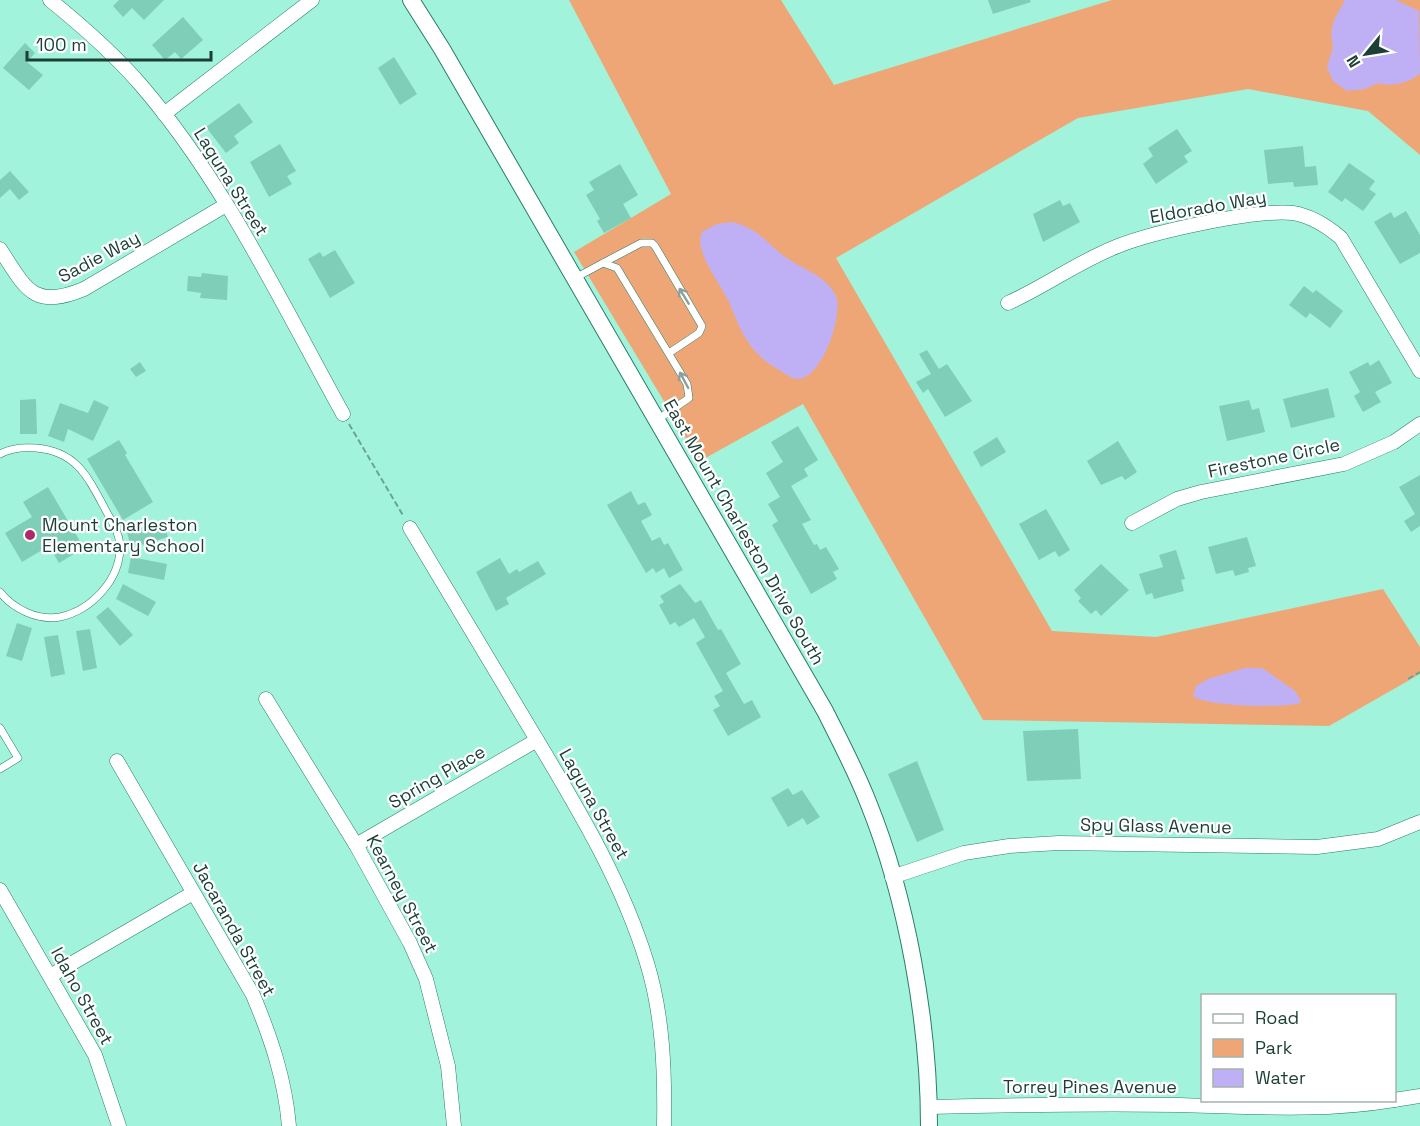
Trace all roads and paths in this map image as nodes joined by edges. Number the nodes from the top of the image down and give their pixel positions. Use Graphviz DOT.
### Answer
graph roads {
  1 [pos="50,0"];
  2 [pos="312,0"];
  3 [pos="411,0"];
  4 [pos="164,114"];
  5 [pos="226,205"];
  6 [pos="0,249"];
  7 [pos="603,263"];
  8 [pos="575,278"];
  9 [pos="1008,303"];
  10 [pos="669,353"];
  11 [pos="1420,371"];
  12 [pos="343,414"];
  13 [pos="657,420"];
  14 [pos="1420,424"];
  15 [pos="0,454"];
  16 [pos="1132,523"];
  17 [pos="410,528"];
  18 [pos="0,592"];
  19 [pos="1420,672"];
  20 [pos="1408,679"];
  21 [pos="266,699"];
  22 [pos="0,728"];
  23 [pos="537,740"];
  24 [pos="117,761"];
  25 [pos="0,769"];
  26 [pos="1420,822"];
  27 [pos="356,845"];
  28 [pos="892,877"];
  29 [pos="0,890"];
  30 [pos="194,893"];
  31 [pos="50,976"];
  32 [pos="1420,1096"];
  33 [pos="1396,1100"];
  34 [pos="1382,1102"];
  35 [pos="929,1107"];
  36 [pos="119,1126"];
  37 [pos="289,1126"];
  38 [pos="454,1126"];
  39 [pos="664,1126"];
  40 [pos="929,1126"];
  1 -- 4 [label="street, Laguna Street"];
  2 -- 4 [label="street"];
  3 -- 8 [label="street, East Mount Charleston Drive South"];
  4 -- 5 [label="street, Laguna Street"];
  5 -- 6 [label="street, Sadie Way"];
  5 -- 12 [label="street, Laguna Street"];
  7 -- 8 [label="lane"];
  7 -- 10 [label="lane"];
  10 -- 7 [label="lane, one-way"];
  8 -- 13 [label="street, East Mount Charleston Drive South"];
  9 -- 11 [label="street, Eldorado Way"];
  13 -- 10 [label="lane, one-way"];
  12 -- 17 [label="path"];
  13 -- 28 [label="street, East Mount Charleston Drive South"];
  14 -- 16 [label="street, Firestone Circle"];
  15 -- 18 [label="lane"];
  17 -- 23 [label="street, Laguna Street"];
  19 -- 20 [label="path"];
  21 -- 27 [label="street, Kearney Street"];
  22 -- 25 [label="lane"];
  23 -- 27 [label="street, Spring Place"];
  23 -- 39 [label="street, Laguna Street"];
  24 -- 30 [label="street, Jacaranda Street"];
  26 -- 28 [label="street, Spy Glass Avenue"];
  27 -- 38 [label="street, Kearney Street"];
  28 -- 35 [label="street, East Mount Charleston Drive South"];
  29 -- 31 [label="street, Idaho Street"];
  30 -- 31 [label="street"];
  30 -- 37 [label="street, Jacaranda Street"];
  31 -- 36 [label="street, Idaho Street"];
  32 -- 33 [label="street, Torrey Pines Avenue"];
  34 -- 35 [label="street, Torrey Pines Avenue"];
  35 -- 40 [label="street, East Mount Charleston Drive South"];
}
